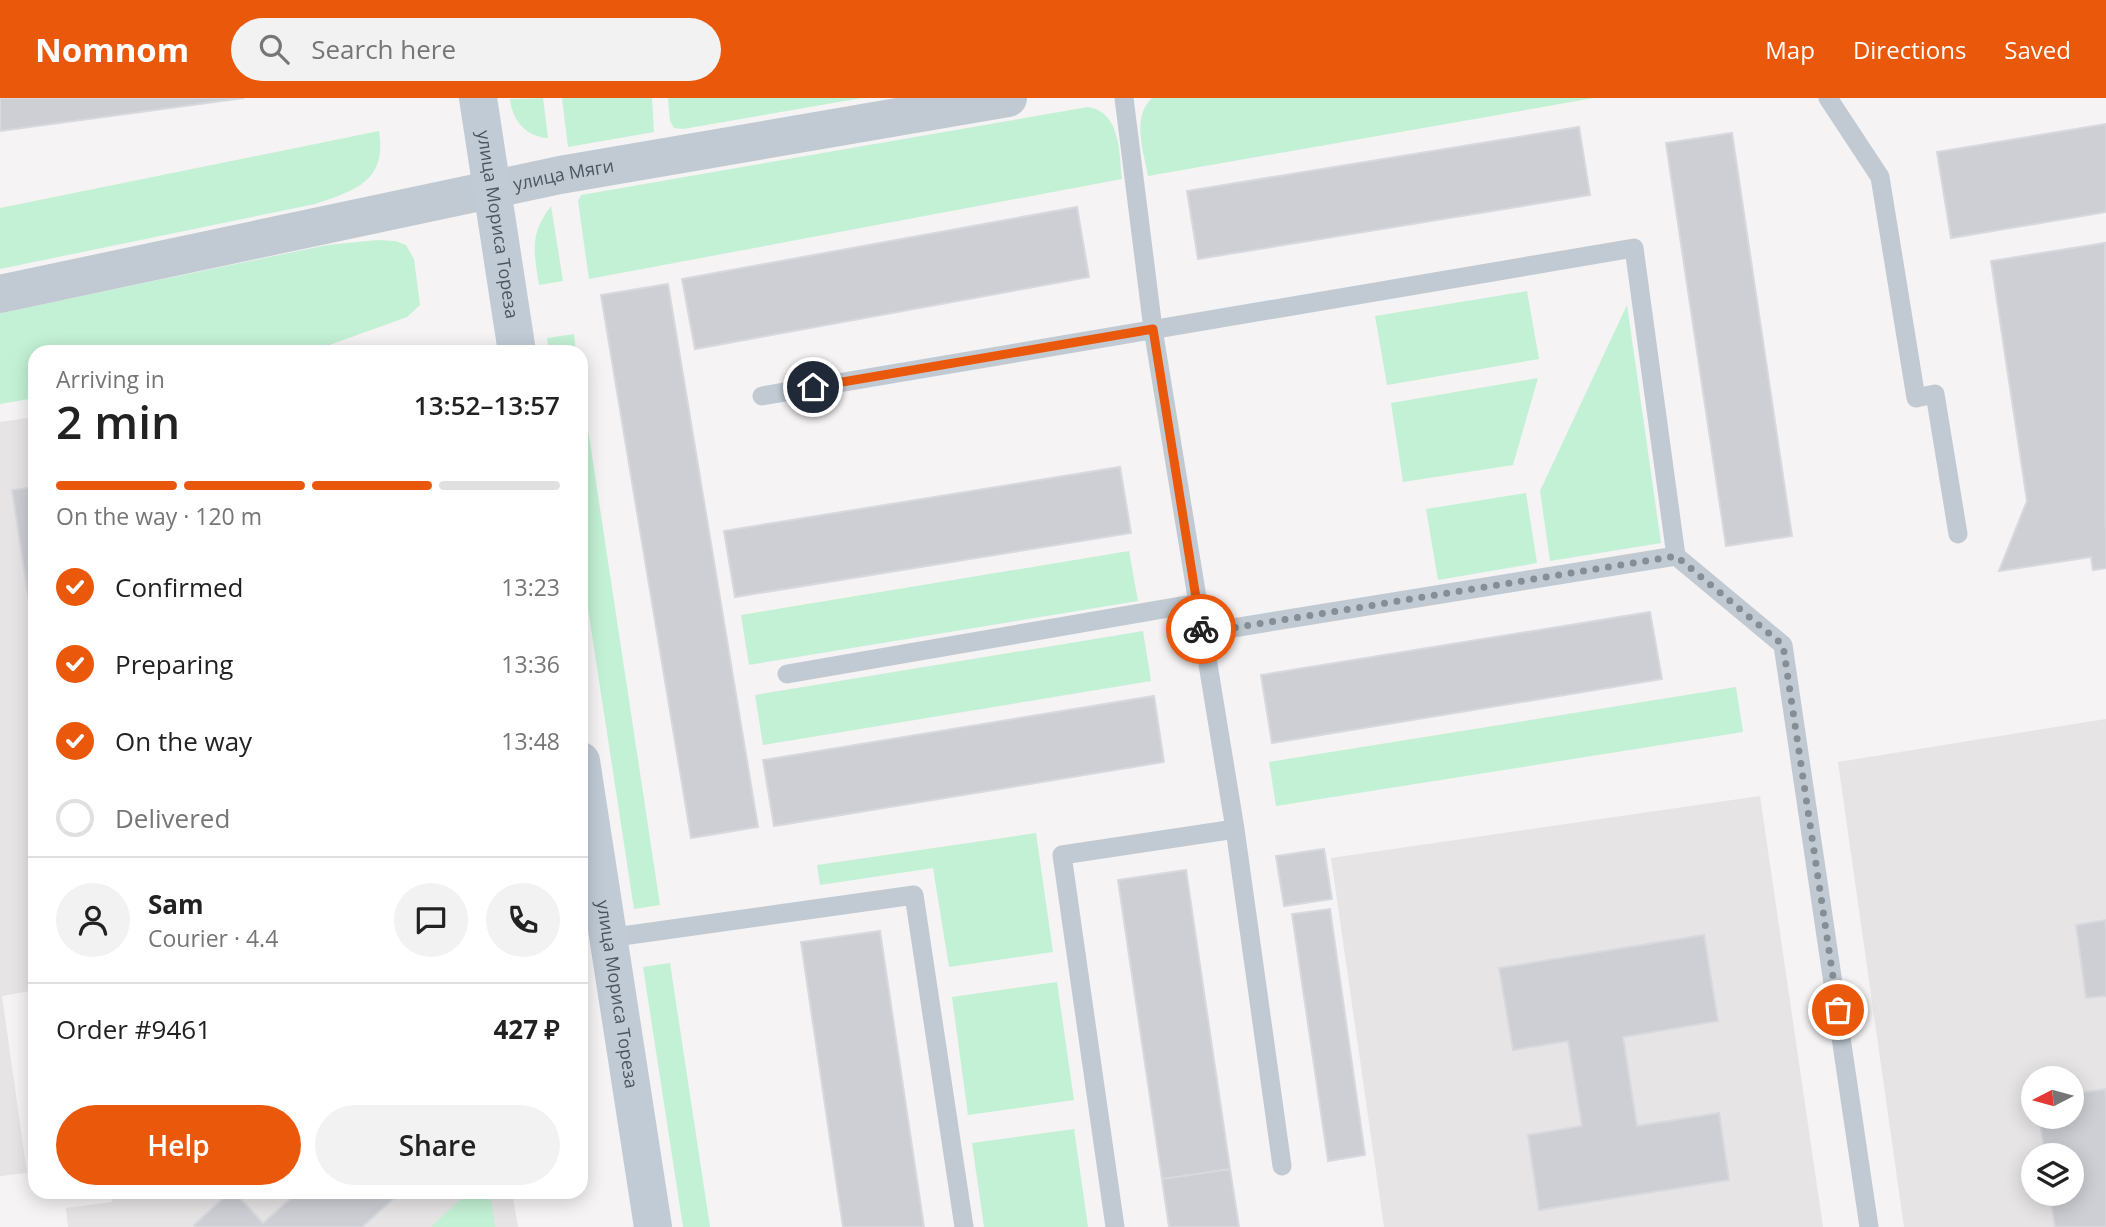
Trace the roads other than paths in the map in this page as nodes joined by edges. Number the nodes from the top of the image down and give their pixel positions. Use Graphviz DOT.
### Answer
graph roads {
  1 [pos="478,98"];
  2 [pos="1008,98"];
  3 [pos="1125,98"];
  4 [pos="1828,98"];
  5 [pos="492,190"];
  6 [pos="0,294"];
  7 [pos="1153,329"];
  8 [pos="516,345"];
  9 [pos="762,396"];
  10 [pos="1958,534"];
  11 [pos="1676,556"];
  12 [pos="1198,603"];
  13 [pos="1202,633"];
  14 [pos="788,674"];
  15 [pos="1235,828"];
  16 [pos="588,849"];
  17 [pos="591,887"];
  18 [pos="608,938"];
  19 [pos="1282,1166"];
  20 [pos="653,1227"];
  21 [pos="964,1227"];
  22 [pos="1115,1227"];
  23 [pos="1869,1227"];
  1 -- 5 [label="main road, улица Мориса Тореза"];
  2 -- 5 [label="street, улица Мяги"];
  3 -- 7 [label="lane"];
  4 -- 10 [label="lane"];
  5 -- 6 [label="street, улица Мяги"];
  5 -- 8 [label="main road, улица Мориса Тореза"];
  7 -- 9 [label="lane"];
  7 -- 11 [label="lane"];
  7 -- 12 [label="lane"];
  11 -- 13 [label="lane"];
  11 -- 23 [label="lane"];
  12 -- 13 [label="lane"];
  12 -- 14 [label="lane"];
  13 -- 15 [label="lane"];
  15 -- 19 [label="lane"];
  15 -- 22 [label="lane"];
  16 -- 17 [label="main road, улица Мориса Тореза"];
  17 -- 18 [label="main road, улица Мориса Тореза"];
  18 -- 20 [label="main road, улица Мориса Тореза"];
  18 -- 21 [label="lane"];
}
